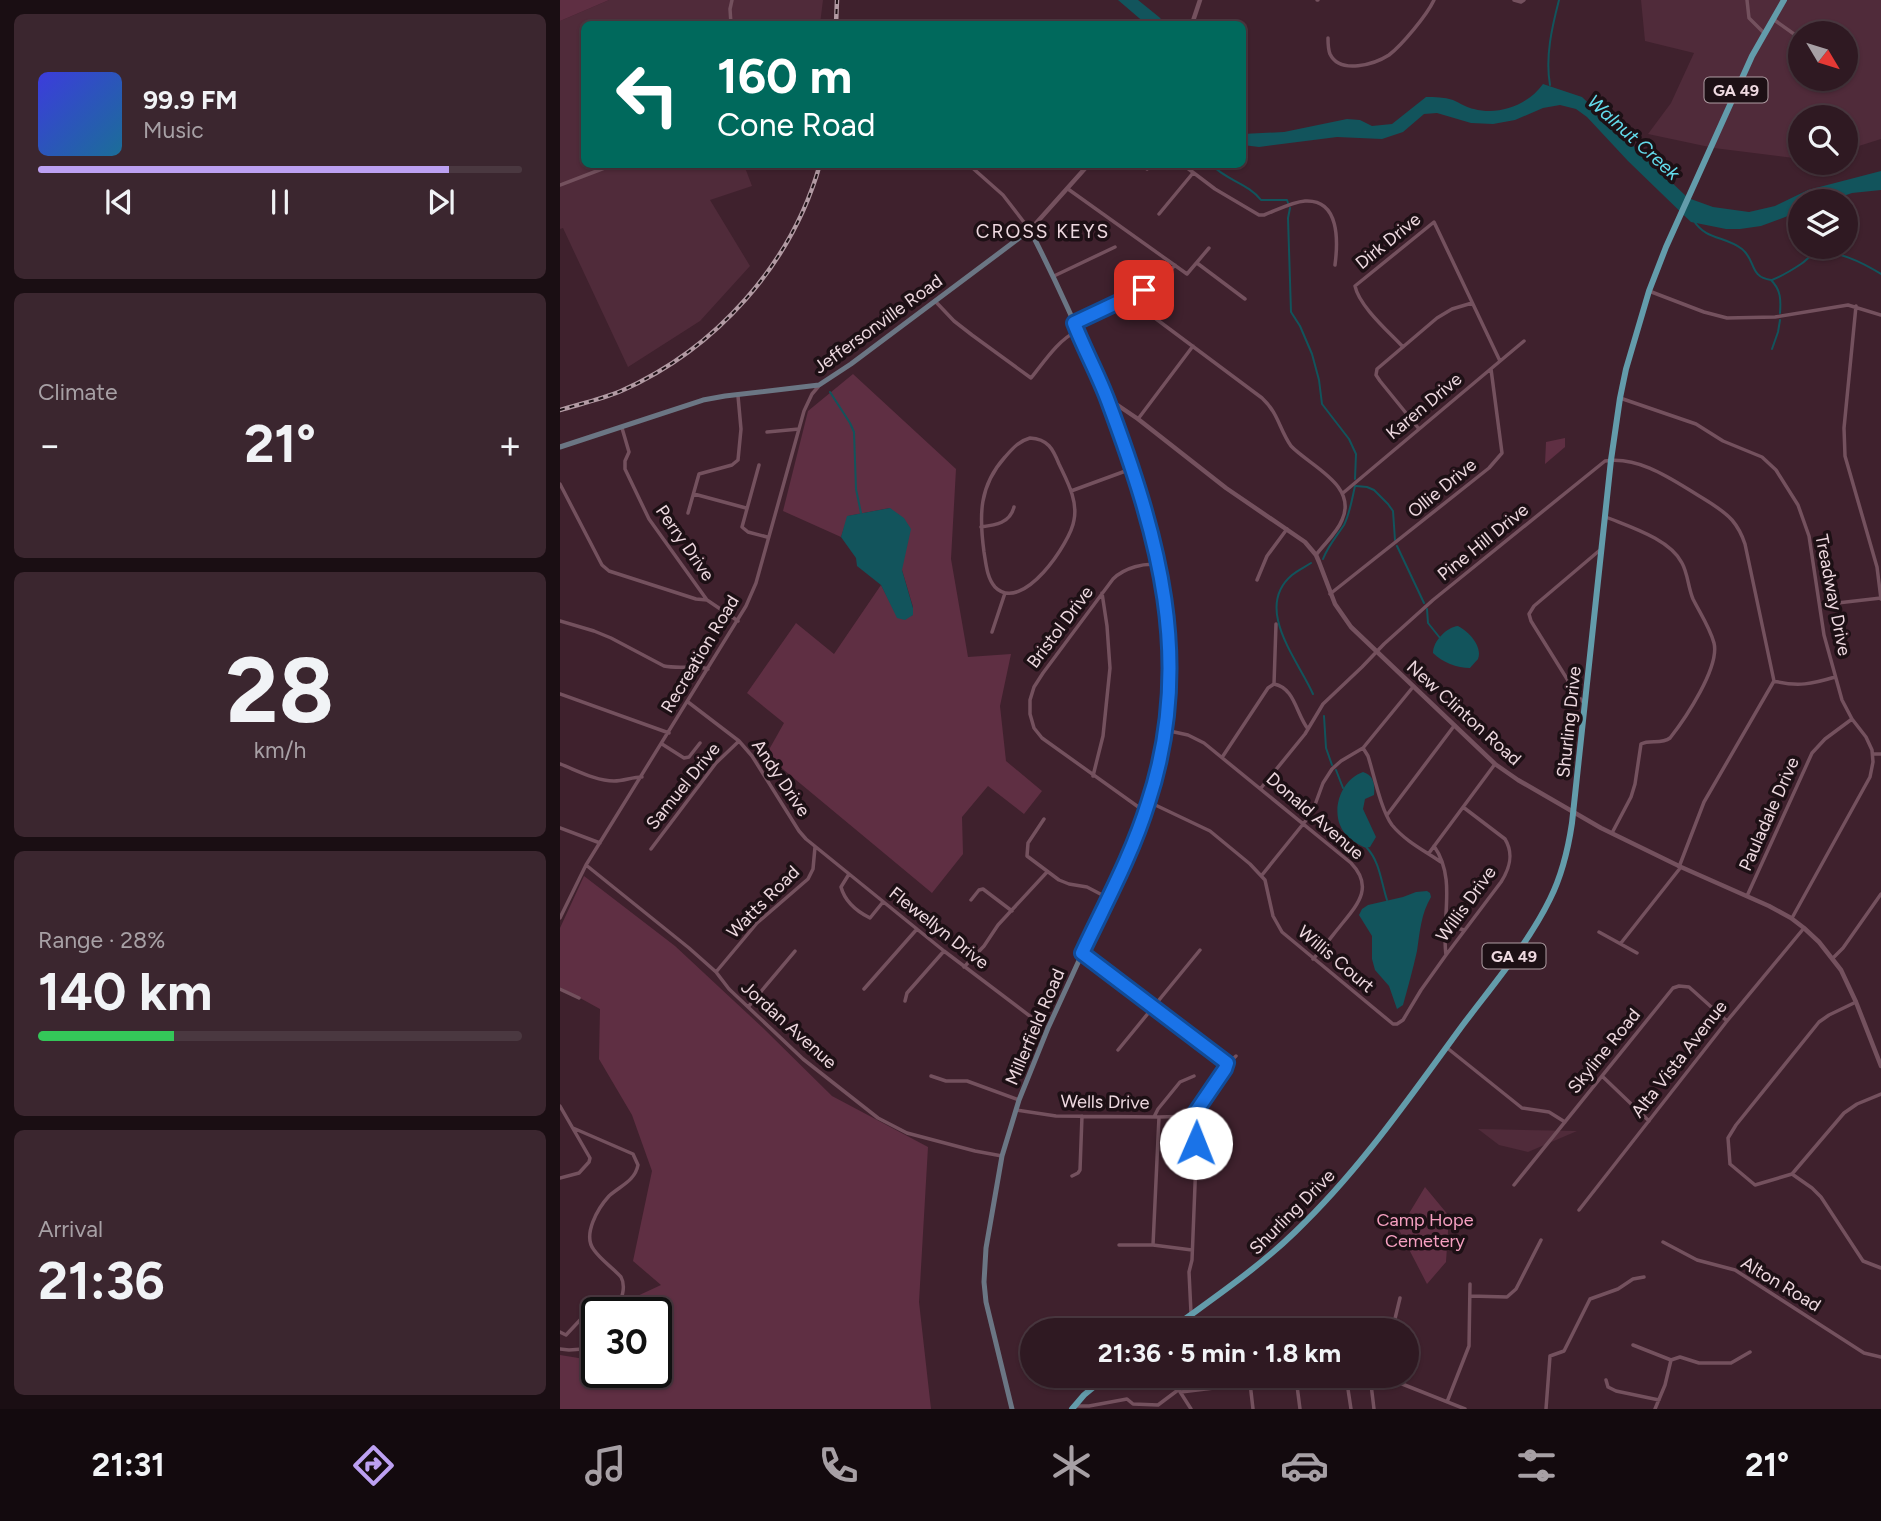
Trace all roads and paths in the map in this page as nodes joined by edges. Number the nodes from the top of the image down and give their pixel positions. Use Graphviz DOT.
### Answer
graph roads {
  1 [pos="732,0"];
  2 [pos="1200,0"];
  3 [pos="1434,0"];
  4 [pos="1514,0"];
  5 [pos="1524,0"];
  6 [pos="1747,0"];
  7 [pos="1784,0"];
  8 [pos="1773,19"];
  9 [pos="731,21"];
  10 [pos="1193,21"];
  11 [pos="1788,30"];
  12 [pos="1764,33"];
  13 [pos="1328,38"];
  14 [pos="605,168"];
  15 [pos="973,168"];
  16 [pos="1086,168"];
  17 [pos="1187,168"];
  18 [pos="1193,173"];
  19 [pos="560,185"];
  20 [pos="1068,188"];
  21 [pos="1158,214"];
  22 [pos="1030,229"];
  23 [pos="1115,247"];
  24 [pos="1209,248"];
  25 [pos="1197,263"];
  26 [pos="1175,265"];
  27 [pos="1335,265"];
  28 [pos="1054,276"];
  29 [pos="1649,291"];
  30 [pos="1128,298"];
  31 [pos="1245,299"];
  32 [pos="935,301"];
  33 [pos="1472,303"];
  34 [pos="1856,306"];
  35 [pos="1881,315"];
  36 [pos="1074,323"];
  37 [pos="1077,331"];
  38 [pos="1524,341"];
  39 [pos="1193,346"];
  40 [pos="1403,347"];
  41 [pos="1500,361"];
  42 [pos="1491,369"];
  43 [pos="819,385"];
  44 [pos="738,396"];
  45 [pos="1107,398"];
  46 [pos="1620,398"];
  47 [pos="1138,419"];
  48 [pos="622,428"];
  49 [pos="799,429"];
  50 [pos="1419,429"];
  51 [pos="767,432"];
  52 [pos="560,447"];
  53 [pos="1611,460"];
  54 [pos="759,465"];
  55 [pos="1132,469"];
  56 [pos="560,484"];
  57 [pos="1071,491"];
  58 [pos="1343,493"];
  59 [pos="694,494"];
  60 [pos="1014,507"];
  61 [pos="747,509"];
  62 [pos="688,513"];
  63 [pos="1606,517"];
  64 [pos="981,527"];
  65 [pos="1287,528"];
  66 [pos="768,537"];
  67 [pos="1602,549"];
  68 [pos="1316,555"];
  69 [pos="1160,565"];
  70 [pos="1257,580"];
  71 [pos="1005,593"];
  72 [pos="1102,593"];
  73 [pos="1330,594"];
  74 [pos="1881,598"];
  75 [pos="707,600"];
  76 [pos="1820,606"];
  77 [pos="560,621"];
  78 [pos="737,621"];
  79 [pos="1276,624"];
  80 [pos="992,632"];
  81 [pos="1377,652"];
  82 [pos="708,669"];
  83 [pos="1835,677"];
  84 [pos="1774,681"];
  85 [pos="1274,684"];
  86 [pos="1413,687"];
  87 [pos="560,694"];
  88 [pos="688,702"];
  89 [pos="1585,704"];
  90 [pos="1852,719"];
  91 [pos="1454,726"];
  92 [pos="1308,729"];
  93 [pos="1165,730"];
  94 [pos="669,733"];
  95 [pos="738,741"];
  96 [pos="700,743"];
  97 [pos="662,744"];
  98 [pos="1363,748"];
  99 [pos="1873,754"];
  100 [pos="1881,754"];
  101 [pos="1222,757"];
  102 [pos="560,764"];
  103 [pos="1495,764"];
  104 [pos="1093,776"];
  105 [pos="642,777"];
  106 [pos="1261,788"];
  107 [pos="1149,802"];
  108 [pos="1463,807"];
  109 [pos="1146,811"];
  110 [pos="1573,812"];
  111 [pos="1387,816"];
  112 [pos="1044,819"];
  113 [pos="1304,824"];
  114 [pos="560,828"];
  115 [pos="1612,833"];
  116 [pos="600,844"];
  117 [pos="815,846"];
  118 [pos="1434,846"];
  119 [pos="651,849"];
  120 [pos="1429,853"];
  121 [pos="1442,863"];
  122 [pos="586,865"];
  123 [pos="1680,867"];
  124 [pos="1047,872"];
  125 [pos="849,874"];
  126 [pos="1262,875"];
  127 [pos="1881,894"];
  128 [pos="1747,896"];
  129 [pos="1108,898"];
  130 [pos="971,900"];
  131 [pos="883,902"];
  132 [pos="1012,911"];
  133 [pos="560,918"];
  134 [pos="1791,918"];
  135 [pos="1447,925"];
  136 [pos="1804,928"];
  137 [pos="917,929"];
  138 [pos="1465,930"];
  139 [pos="1599,932"];
  140 [pos="1621,943"];
  141 [pos="1200,950"];
  142 [pos="795,951"];
  143 [pos="944,951"];
  144 [pos="1082,953"];
  145 [pos="1637,953"];
  146 [pos="1446,955"];
  147 [pos="1833,958"];
  148 [pos="1313,959"];
  149 [pos="964,967"];
  150 [pos="716,972"];
  151 [pos="560,989"];
  152 [pos="864,989"];
  153 [pos="579,998"];
  154 [pos="905,1001"];
  155 [pos="1856,1002"];
  156 [pos="1152,1006"];
  157 [pos="748,1007"];
  158 [pos="1727,1021"];
  159 [pos="1395,1025"];
  160 [pos="1048,1028"];
  161 [pos="1446,1047"];
  162 [pos="1118,1050"];
  163 [pos="1236,1056"];
  164 [pos="1227,1065"];
  165 [pos="1881,1066"];
  166 [pos="931,1076"];
  167 [pos="1194,1076"];
  168 [pos="1602,1076"];
  169 [pos="1881,1094"];
  170 [pos="1019,1100"];
  171 [pos="560,1106"];
  172 [pos="1016,1110"];
  173 [pos="1082,1116"];
  174 [pos="1194,1116"];
  175 [pos="1157,1117"];
  176 [pos="1648,1121"];
  177 [pos="1565,1122"];
  178 [pos="573,1128"];
  179 [pos="1002,1156"];
  180 [pos="1792,1174"];
  181 [pos="1072,1176"];
  182 [pos="560,1178"];
  183 [pos="1514,1185"];
  184 [pos="1579,1210"];
  185 [pos="1541,1240"];
  186 [pos="1663,1242"];
  187 [pos="1119,1245"];
  188 [pos="1153,1245"];
  189 [pos="1192,1250"];
  190 [pos="1881,1268"];
  191 [pos="1644,1277"];
  192 [pos="1470,1284"];
  193 [pos="1470,1296"];
  194 [pos="621,1297"];
  195 [pos="1400,1298"];
  196 [pos="1192,1314"];
  197 [pos="581,1318"];
  198 [pos="1186,1318"];
  199 [pos="1395,1318"];
  200 [pos="560,1332"];
  201 [pos="1633,1345"];
  202 [pos="560,1349"];
  203 [pos="581,1349"];
  204 [pos="1750,1352"];
  205 [pos="1881,1357"];
  206 [pos="1671,1360"];
  207 [pos="1606,1380"];
  208 [pos="1094,1388"];
  209 [pos="1178,1388"];
  210 [pos="1206,1388"];
  211 [pos="1251,1388"];
  212 [pos="1297,1388"];
  213 [pos="1348,1388"];
  214 [pos="1371,1388"];
  215 [pos="1412,1388"];
  216 [pos="1180,1391"];
  217 [pos="1659,1400"];
  218 [pos="1447,1402"];
  219 [pos="1133,1404"];
  220 [pos="1158,1405"];
  221 [pos="1074,1407"];
  222 [pos="1012,1409"];
  223 [pos="1136,1409"];
  224 [pos="1152,1409"];
  225 [pos="1191,1409"];
  226 [pos="1254,1409"];
  227 [pos="1300,1409"];
  228 [pos="1351,1409"];
  229 [pos="1374,1409"];
  230 [pos="1465,1409"];
  231 [pos="1546,1409"];
  232 [pos="1656,1409"];
  1 -- 9 [label="street"];
  2 -- 10 [label="street"];
  3 -- 13 [label="street"];
  4 -- 5 [label="street"];
  6 -- 12 [label="street"];
  7 -- 8 [label="main road, Shurling Drive / GA 49"];
  8 -- 11 [label="street"];
  8 -- 12 [label="main road, Shurling Drive / GA 49"];
  12 -- 29 [label="main road, Shurling Drive / GA 49"];
  14 -- 19 [label="street"];
  15 -- 22 [label="street"];
  16 -- 20 [label="street, Jeffersonville Road"];
  17 -- 18 [label="street"];
  18 -- 21 [label="street"];
  18 -- 27 [label="street"];
  20 -- 22 [label="street, Jeffersonville Road"];
  20 -- 26 [label="street"];
  22 -- 28 [label="main road, Millerfield Road"];
  22 -- 32 [label="main road, Jeffersonville Road"];
  23 -- 28 [label="street"];
  24 -- 25 [label="street"];
  25 -- 26 [label="street"];
  25 -- 31 [label="street"];
  26 -- 30 [label="street"];
  28 -- 36 [label="main road, Millerfield Road"];
  29 -- 34 [label="street"];
  29 -- 46 [label="main road, Shurling Drive / GA 49"];
  30 -- 36 [label="street"];
  30 -- 39 [label="street"];
  32 -- 37 [label="street"];
  32 -- 43 [label="main road, Jeffersonville Road"];
  33 -- 40 [label="street"];
  33 -- 40 [label="street, Dirk Drive"];
  33 -- 41 [label="street"];
  34 -- 35 [label="street"];
  34 -- 74 [label="street"];
  36 -- 37 [label="main road, Millerfield Road"];
  37 -- 45 [label="main road, Millerfield Road"];
  38 -- 41 [label="street, Karen Drive"];
  39 -- 47 [label="street"];
  39 -- 58 [label="street"];
  40 -- 50 [label="street"];
  41 -- 42 [label="street, Karen Drive"];
  42 -- 50 [label="street, Karen Drive"];
  42 -- 73 [label="street, Ollie Drive"];
  43 -- 44 [label="main road, Jeffersonville Road"];
  43 -- 49 [label="street, Recreation Road"];
  44 -- 48 [label="main road, Jeffersonville Road"];
  44 -- 59 [label="street"];
  45 -- 47 [label="street, New Clinton Road"];
  45 -- 55 [label="main road, Millerfield Road"];
  46 -- 53 [label="main road, Shurling Drive / GA 49"];
  46 -- 76 [label="street, Treadway Drive"];
  47 -- 65 [label="street, New Clinton Road"];
  48 -- 52 [label="main road, Jeffersonville Road"];
  48 -- 75 [label="street, Perry Drive"];
  49 -- 51 [label="street"];
  49 -- 66 [label="street, Recreation Road"];
  50 -- 58 [label="street, Karen Drive"];
  53 -- 63 [label="main road, Shurling Drive / GA 49"];
  53 -- 81 [label="street, Pine Hill Drive"];
  53 -- 84 [label="street"];
  54 -- 61 [label="street"];
  55 -- 57 [label="street"];
  55 -- 69 [label="main road, Millerfield Road"];
  56 -- 75 [label="street"];
  57 -- 64 [label="street"];
  57 -- 71 [label="street"];
  58 -- 68 [label="street"];
  59 -- 61 [label="street"];
  59 -- 62 [label="street"];
  60 -- 64 [label="street"];
  61 -- 66 [label="street"];
  63 -- 67 [label="main road, Shurling Drive / GA 49"];
  63 -- 115 [label="street"];
  64 -- 71 [label="street"];
  65 -- 68 [label="street, New Clinton Road"];
  65 -- 70 [label="street"];
  66 -- 78 [label="street, Recreation Road"];
  67 -- 89 [label="main road, Shurling Drive / GA 49"];
  67 -- 89 [label="street"];
  68 -- 73 [label="street, New Clinton Road"];
  69 -- 72 [label="street, Bristol Drive"];
  69 -- 93 [label="main road, Millerfield Road"];
  71 -- 80 [label="street"];
  72 -- 104 [label="street"];
  72 -- 104 [label="street, Bristol Drive"];
  73 -- 81 [label="street, New Clinton Road"];
  74 -- 76 [label="street"];
  75 -- 78 [label="street, Perry Drive"];
  76 -- 83 [label="street, Treadway Drive"];
  77 -- 82 [label="street"];
  78 -- 82 [label="street, Recreation Road"];
  79 -- 85 [label="street"];
  81 -- 86 [label="street, New Clinton Road"];
  81 -- 92 [label="street, Pine Hill Drive"];
  82 -- 88 [label="street, Recreation Road"];
  83 -- 84 [label="street"];
  83 -- 90 [label="street, Treadway Drive"];
  84 -- 123 [label="street"];
  85 -- 92 [label="street"];
  85 -- 101 [label="street"];
  86 -- 91 [label="street, New Clinton Road"];
  86 -- 98 [label="street"];
  87 -- 94 [label="street"];
  88 -- 94 [label="street, Recreation Road"];
  88 -- 95 [label="street, Andy Drive"];
  89 -- 110 [label="main road, Shurling Drive / GA 49"];
  90 -- 99 [label="street, Treadway Drive"];
  90 -- 128 [label="street, Pauladale Drive"];
  91 -- 103 [label="street, New Clinton Road"];
  91 -- 111 [label="street"];
  92 -- 106 [label="street, Pine Hill Drive"];
  93 -- 101 [label="street, Donald Avenue"];
  93 -- 107 [label="main road, Millerfield Road"];
  94 -- 97 [label="street, Recreation Road"];
  95 -- 117 [label="street, Andy Drive"];
  95 -- 119 [label="street, Samuel Drive"];
  96 -- 97 [label="street"];
  97 -- 105 [label="street, Recreation Road"];
  98 -- 111 [label="street"];
  98 -- 113 [label="street"];
  99 -- 100 [label="street"];
  99 -- 134 [label="street"];
  101 -- 106 [label="street, Donald Avenue"];
  102 -- 105 [label="street"];
  103 -- 108 [label="street"];
  103 -- 110 [label="street, New Clinton Road"];
  104 -- 109 [label="street, Bristol Drive"];
  105 -- 116 [label="street, Recreation Road"];
  106 -- 113 [label="street, Donald Avenue"];
  107 -- 109 [label="main road, Millerfield Road"];
  107 -- 126 [label="street"];
  108 -- 118 [label="street"];
  108 -- 138 [label="street, Willis Drive"];
  109 -- 129 [label="main road, Millerfield Road"];
  110 -- 115 [label="street, New Clinton Road"];
  110 -- 161 [label="main road, Shurling Drive / GA 49"];
  111 -- 120 [label="street"];
  112 -- 124 [label="street"];
  113 -- 126 [label="street"];
  113 -- 148 [label="street, Donald Avenue"];
  114 -- 116 [label="street"];
  115 -- 123 [label="street, New Clinton Road"];
  116 -- 122 [label="street, Recreation Road"];
  117 -- 125 [label="street, Flewellyn Drive"];
  117 -- 150 [label="street, Watts Road"];
  118 -- 120 [label="street"];
  118 -- 121 [label="street"];
  120 -- 121 [label="street"];
  121 -- 135 [label="street"];
  122 -- 133 [label="street, Recreation Road"];
  122 -- 150 [label="street, Jordan Avenue"];
  123 -- 128 [label="street, New Clinton Road"];
  123 -- 140 [label="street"];
  124 -- 129 [label="street"];
  124 -- 132 [label="street"];
  125 -- 131 [label="street, Flewellyn Drive"];
  125 -- 131 [label="street"];
  126 -- 148 [label="street, Willis Court"];
  127 -- 147 [label="street"];
  128 -- 134 [label="street, New Clinton Road"];
  129 -- 144 [label="main road, Millerfield Road"];
  130 -- 132 [label="street"];
  131 -- 137 [label="street, Flewellyn Drive"];
  132 -- 149 [label="street"];
  134 -- 136 [label="street, New Clinton Road"];
  135 -- 138 [label="street"];
  135 -- 146 [label="street"];
  136 -- 147 [label="street, New Clinton Road"];
  136 -- 158 [label="street, Alta Vista Avenue"];
  137 -- 143 [label="street, Flewellyn Drive"];
  137 -- 152 [label="street"];
  138 -- 146 [label="street, Willis Drive"];
  139 -- 140 [label="street"];
  140 -- 145 [label="street"];
  141 -- 156 [label="street"];
  142 -- 157 [label="street"];
  143 -- 149 [label="street, Flewellyn Drive"];
  143 -- 154 [label="street"];
  144 -- 156 [label="street"];
  144 -- 160 [label="main road, Millerfield Road"];
  146 -- 159 [label="street, Willis Drive"];
  147 -- 155 [label="street, New Clinton Road"];
  148 -- 159 [label="street, Willis Court"];
  149 -- 160 [label="street, Flewellyn Drive"];
  150 -- 157 [label="street, Jordan Avenue"];
  151 -- 153 [label="street"];
  155 -- 165 [label="street, New Clinton Road"];
  155 -- 180 [label="street"];
  156 -- 162 [label="street"];
  156 -- 164 [label="street"];
  157 -- 179 [label="street, Jordan Avenue"];
  158 -- 168 [label="street, Skyline Road"];
  158 -- 176 [label="street, Alta Vista Avenue"];
  160 -- 170 [label="main road, Millerfield Road"];
  161 -- 177 [label="street"];
  161 -- 196 [label="main road, Shurling Drive / GA 49"];
  163 -- 164 [label="street"];
  164 -- 174 [label="street"];
  166 -- 170 [label="street"];
  167 -- 175 [label="street"];
  168 -- 176 [label="street"];
  168 -- 177 [label="street, Skyline Road"];
  169 -- 180 [label="street"];
  170 -- 172 [label="main road, Millerfield Road"];
  171 -- 178 [label="street"];
  172 -- 173 [label="street, Wells Drive"];
  172 -- 179 [label="main road, Millerfield Road"];
  173 -- 175 [label="street, Wells Drive"];
  173 -- 181 [label="street"];
  174 -- 175 [label="street, Wells Drive"];
  174 -- 189 [label="street"];
  175 -- 188 [label="street"];
  176 -- 184 [label="street, Alta Vista Avenue"];
  177 -- 183 [label="street, Skyline Road"];
  178 -- 182 [label="street"];
  178 -- 194 [label="street"];
  179 -- 222 [label="main road, Millerfield Road"];
  180 -- 190 [label="street"];
  185 -- 193 [label="street"];
  186 -- 205 [label="street, Alton Road"];
  187 -- 188 [label="street"];
  188 -- 189 [label="street"];
  189 -- 196 [label="street"];
  191 -- 231 [label="street"];
  192 -- 193 [label="street"];
  193 -- 218 [label="street"];
  195 -- 199 [label="street"];
  196 -- 198 [label="main road, Shurling Drive / GA 49"];
  197 -- 200 [label="street"];
  201 -- 206 [label="street"];
  202 -- 203 [label="street"];
  204 -- 206 [label="street"];
  206 -- 217 [label="street"];
  207 -- 217 [label="street"];
  208 -- 221 [label="main road"];
  209 -- 216 [label="street"];
  210 -- 216 [label="street"];
  211 -- 226 [label="street"];
  212 -- 227 [label="street"];
  213 -- 228 [label="street"];
  214 -- 229 [label="street"];
  215 -- 218 [label="street"];
  216 -- 220 [label="street"];
  216 -- 225 [label="street"];
  217 -- 232 [label="street"];
  218 -- 230 [label="street"];
  219 -- 220 [label="street"];
  219 -- 221 [label="street"];
  219 -- 223 [label="street"];
  220 -- 224 [label="street"];
}
